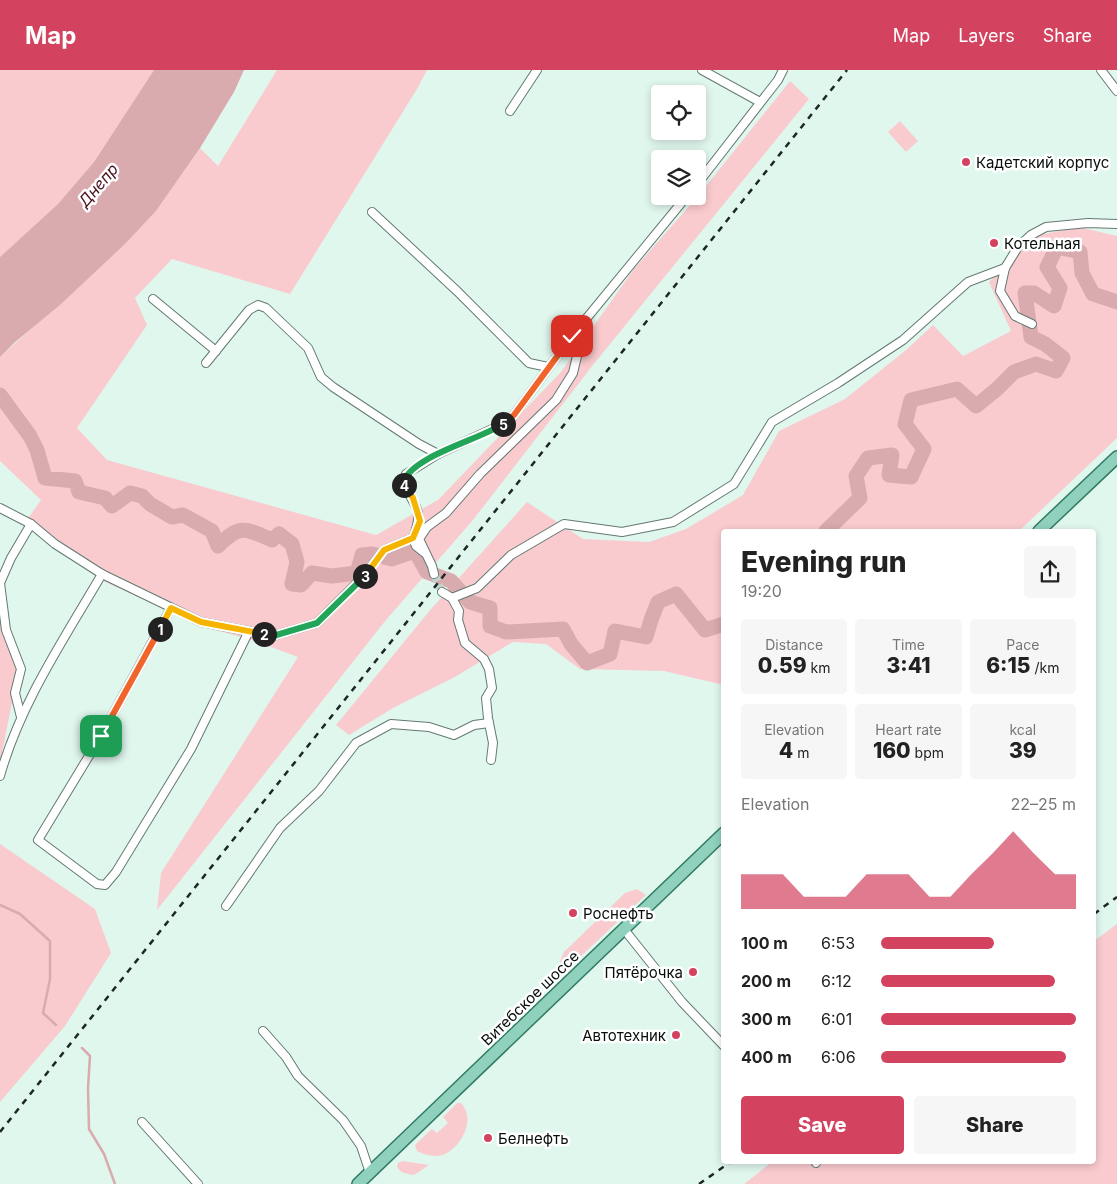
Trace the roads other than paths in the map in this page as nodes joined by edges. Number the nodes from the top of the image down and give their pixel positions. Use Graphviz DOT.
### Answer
graph roads {
  1 [pos="538,70"];
  2 [pos="702,70"];
  3 [pos="783,70"];
  4 [pos="1101,70"];
  5 [pos="1117,91"];
  6 [pos="760,102"];
  7 [pos="510,111"];
  8 [pos="706,173"];
  9 [pos="680,205"];
  10 [pos="372,212"];
  11 [pos="1117,224"];
  12 [pos="1005,268"];
  13 [pos="153,299"];
  14 [pos="1032,324"];
  15 [pos="572,336"];
  16 [pos="216,351"];
  17 [pos="206,363"];
  18 [pos="548,367"];
  19 [pos="438,454"];
  20 [pos="1117,456"];
  21 [pos="0,508"];
  22 [pos="30,524"];
  23 [pos="1041,529"];
  24 [pos="413,538"];
  25 [pos="425,553"];
  26 [pos="4,564"];
  27 [pos="102,574"];
  28 [pos="434,574"];
  29 [pos="442,592"];
  30 [pos="452,598"];
  31 [pos="171,608"];
  32 [pos="249,631"];
  33 [pos="21,717"];
  34 [pos="489,723"];
  35 [pos="491,760"];
  36 [pos="0,776"];
  37 [pos="721,837"];
  38 [pos="226,906"];
  39 [pos="623,928"];
  40 [pos="263,1031"];
  41 [pos="721,1043"];
  42 [pos="142,1122"];
  43 [pos="370,1173"];
  44 [pos="198,1184"];
  45 [pos="358,1184"];
  1 -- 7 [label="street"];
  2 -- 6 [label="street"];
  3 -- 6 [label="street"];
  4 -- 5 [label="street"];
  6 -- 8 [label="street"];
  9 -- 15 [label="street"];
  10 -- 18 [label="street"];
  11 -- 12 [label="street"];
  12 -- 14 [label="street"];
  12 -- 30 [label="street"];
  13 -- 16 [label="street"];
  15 -- 18 [label="street"];
  15 -- 25 [label="street"];
  16 -- 17 [label="street"];
  16 -- 19 [label="street"];
  18 -- 19 [label="street"];
  19 -- 24 [label="street"];
  20 -- 23 [label="main road"];
  21 -- 22 [label="street"];
  22 -- 26 [label="street"];
  22 -- 27 [label="street"];
  24 -- 25 [label="street"];
  24 -- 32 [label="street"];
  25 -- 28 [label="street"];
  26 -- 33 [label="street"];
  27 -- 31 [label="street"];
  27 -- 33 [label="street"];
  29 -- 30 [label="street"];
  30 -- 34 [label="street"];
  31 -- 32 [label="street"];
  31 -- 32 [label="street"];
  33 -- 36 [label="street"];
  34 -- 35 [label="street"];
  34 -- 38 [label="street"];
  37 -- 39 [label="main road, Витебское шоссе"];
  39 -- 41 [label="street"];
  39 -- 43 [label="main road, Витебское шоссе"];
  40 -- 43 [label="street"];
  42 -- 44 [label="street"];
  43 -- 45 [label="main road, Витебское шоссе"];
}
